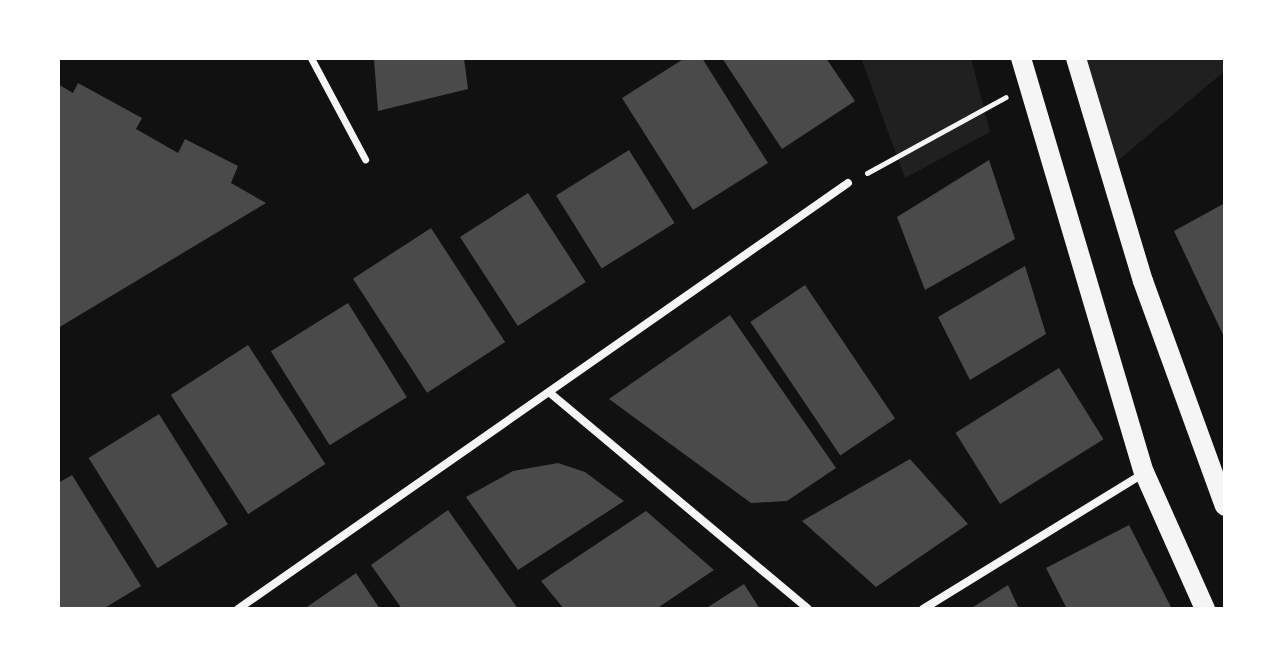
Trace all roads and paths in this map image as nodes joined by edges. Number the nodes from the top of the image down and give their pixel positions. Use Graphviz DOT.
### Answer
graph roads {
  1 [pos="311,58"];
  2 [pos="1021,58"];
  3 [pos="1076,58"];
  4 [pos="1025,87"];
  5 [pos="365,159"];
  6 [pos="848,183"];
  7 [pos="550,393"];
  8 [pos="1144,472"];
  9 [pos="1225,506"];
  10 [pos="238,609"];
  11 [pos="808,609"];
  12 [pos="923,609"];
  13 [pos="1205,609"];
  1 -- 5 [label="street"];
  2 -- 4 [label="main road"];
  3 -- 9 [label="main road"];
  4 -- 6 [label="path"];
  4 -- 8 [label="main road"];
  6 -- 7 [label="street"];
  7 -- 10 [label="street"];
  7 -- 11 [label="street"];
  8 -- 12 [label="street"];
  8 -- 13 [label="main road"];
}
